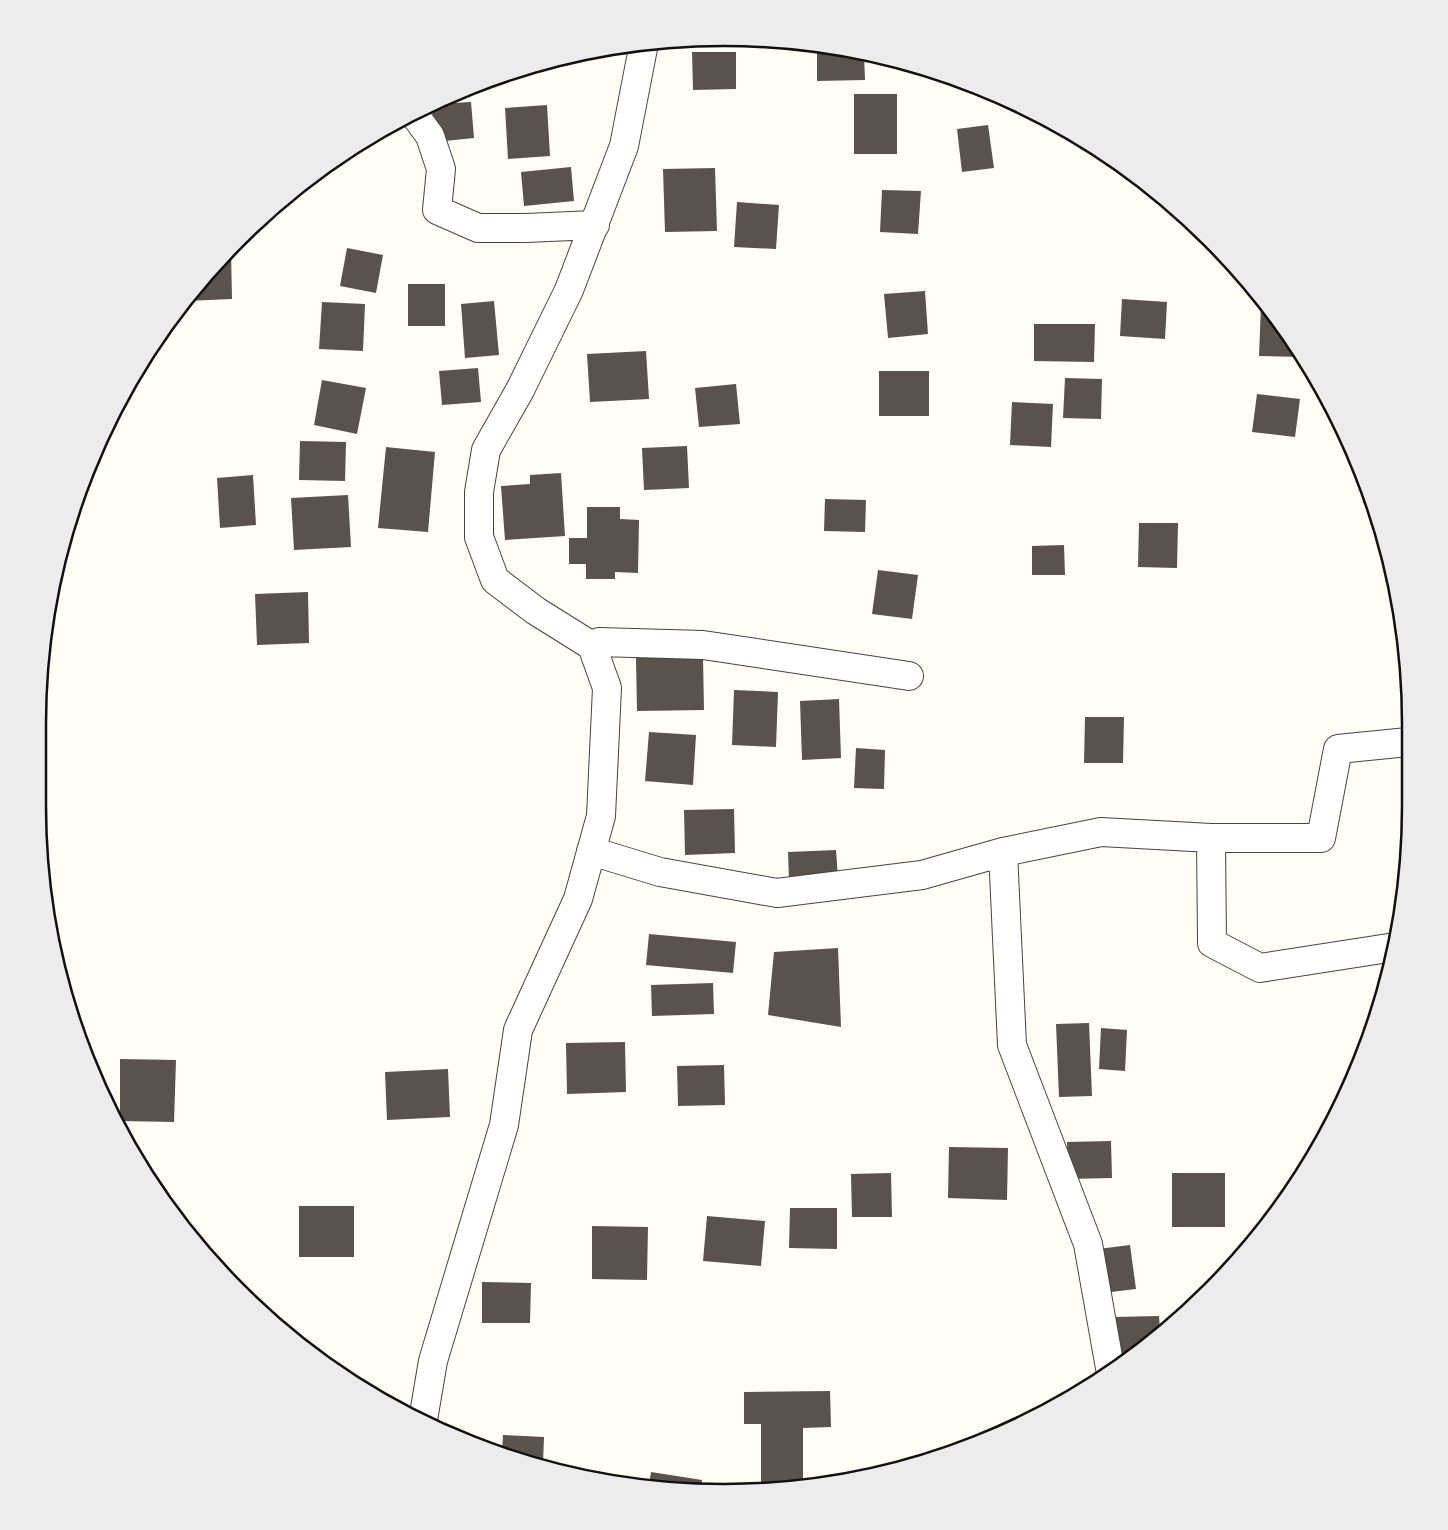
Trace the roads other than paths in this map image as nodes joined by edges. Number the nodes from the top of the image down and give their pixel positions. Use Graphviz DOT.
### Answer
graph roads {
  1 [pos="642,51"];
  2 [pos="418,119"];
  3 [pos="595,225"];
  4 [pos="592,646"];
  5 [pos="909,676"];
  6 [pos="1402,743"];
  7 [pos="1211,838"];
  8 [pos="591,851"];
  9 [pos="1003,852"];
  10 [pos="1387,948"];
  11 [pos="1109,1364"];
  12 [pos="425,1414"];
  1 -- 3 [label="street"];
  2 -- 3 [label="street"];
  3 -- 4 [label="street"];
  4 -- 5 [label="street"];
  4 -- 8 [label="street"];
  6 -- 7 [label="street"];
  7 -- 9 [label="street"];
  7 -- 10 [label="street"];
  8 -- 9 [label="street"];
  8 -- 12 [label="street"];
  9 -- 11 [label="street"];
}
